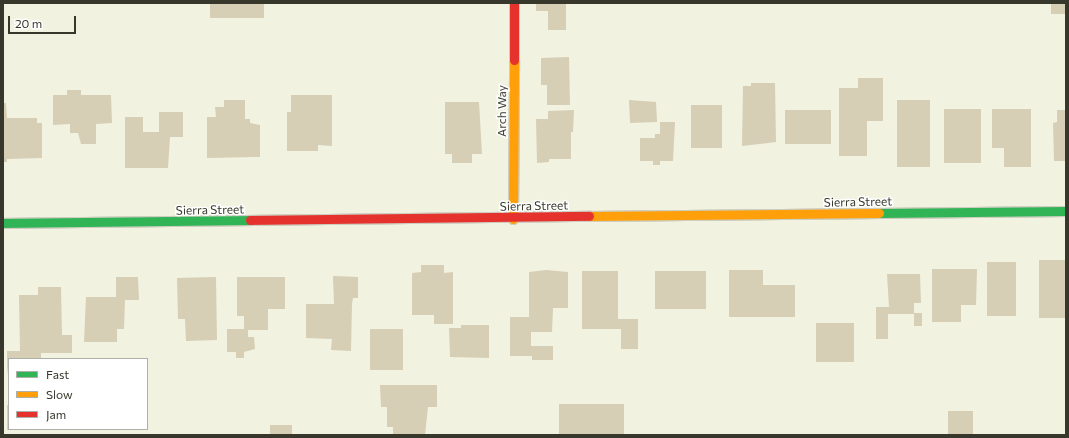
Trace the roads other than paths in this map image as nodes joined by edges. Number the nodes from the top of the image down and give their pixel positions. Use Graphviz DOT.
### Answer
graph roads {
  1 [pos="514,3"];
  2 [pos="1066,211"];
  3 [pos="514,219"];
  4 [pos="3,224"];
  1 -- 3 [label="street, Arch Way"];
  2 -- 3 [label="street, Sierra Street"];
  3 -- 4 [label="street, Sierra Street"];
}
